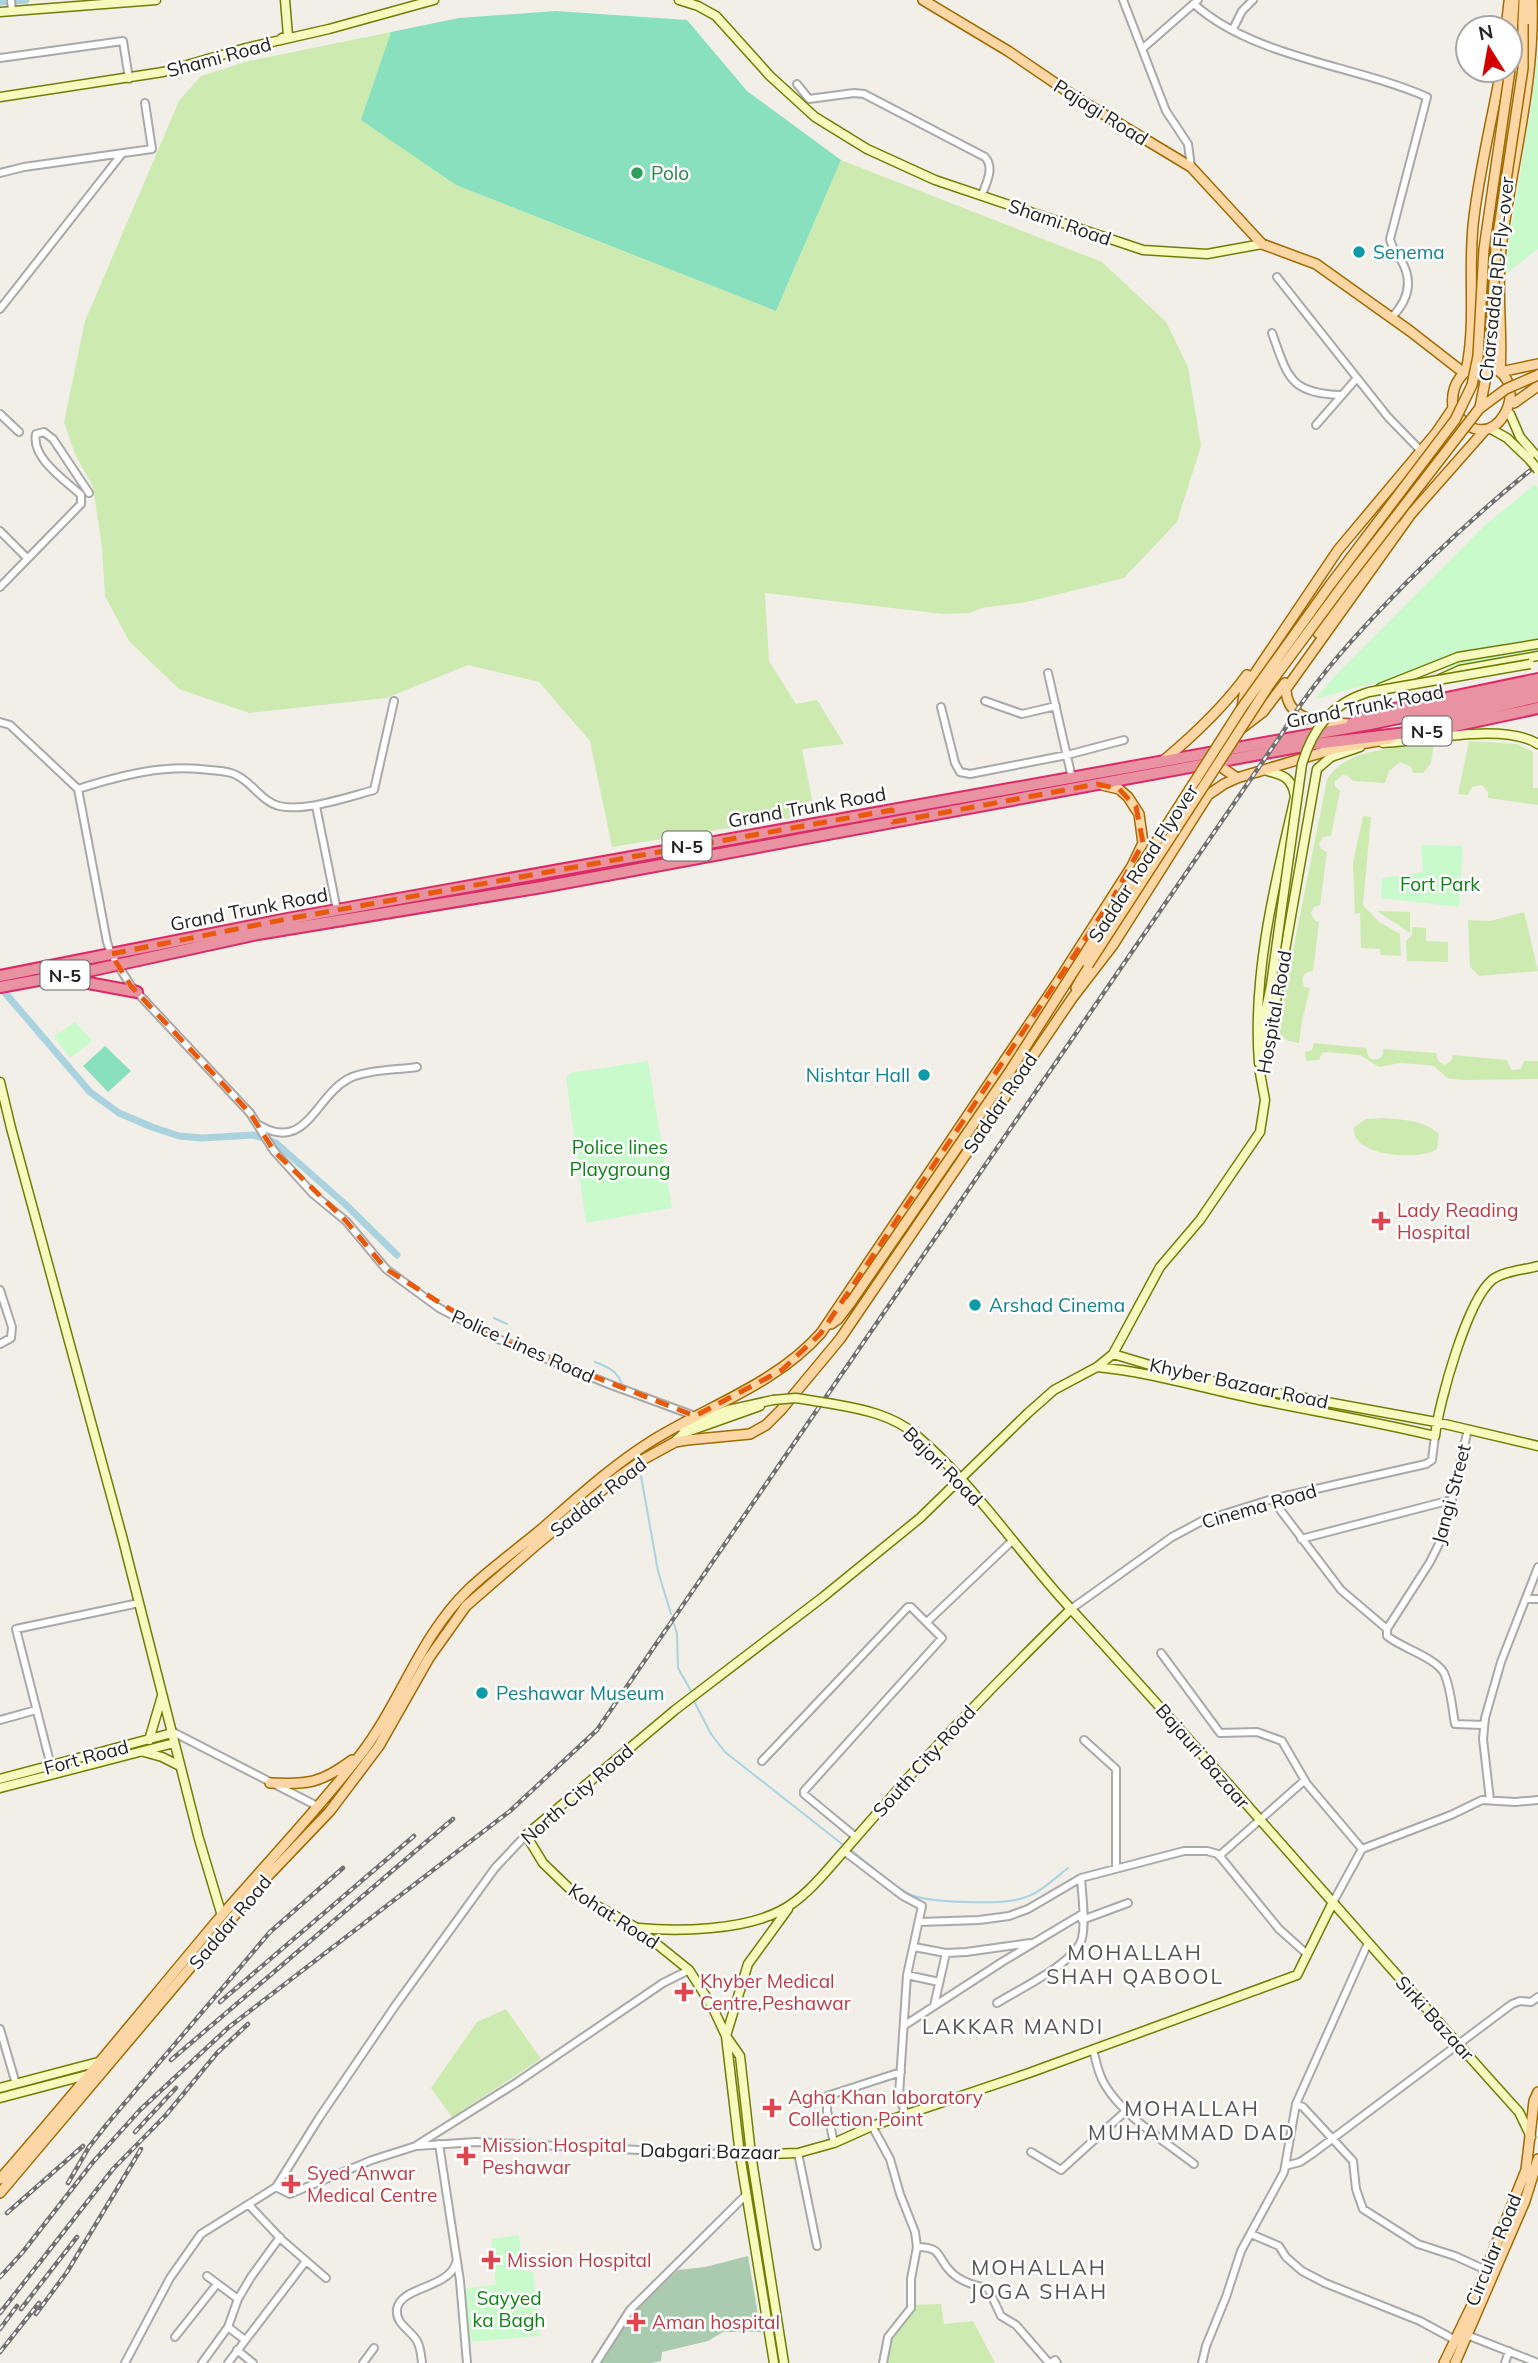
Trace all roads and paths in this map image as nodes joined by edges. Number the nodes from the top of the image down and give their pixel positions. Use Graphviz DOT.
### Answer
graph roads {
  1 [pos="11,0"];
  2 [pos="156,0"];
  3 [pos="285,0"];
  4 [pos="435,0"];
  5 [pos="679,0"];
  6 [pos="923,0"];
  7 [pos="1123,0"];
  8 [pos="1253,0"];
  9 [pos="1532,0"];
  10 [pos="1196,2"];
  11 [pos="12,11"];
  12 [pos="0,12"];
  13 [pos="1233,29"];
  14 [pos="246,48"];
  15 [pos="1142,49"];
  16 [pos="0,58"];
  17 [pos="130,79"];
  18 [pos="1498,84"];
  19 [pos="1508,84"];
  20 [pos="1521,84"];
  21 [pos="797,85"];
  22 [pos="0,97"];
  23 [pos="145,103"];
  24 [pos="121,155"];
  25 [pos="1191,167"];
  26 [pos="0,173"];
  27 [pos="982,195"];
  28 [pos="1262,244"];
  29 [pos="1277,277"];
  30 [pos="1,306"];
  31 [pos="1391,318"];
  32 [pos="1272,333"];
  33 [pos="1538,364"];
  34 [pos="1465,372"];
  35 [pos="1500,372"];
  36 [pos="1538,375"];
  37 [pos="1357,378"];
  38 [pos="1538,386"];
  39 [pos="1341,396"];
  40 [pos="1466,398"];
  41 [pos="1514,403"];
  42 [pos="1453,408"];
  43 [pos="1479,409"];
  44 [pos="0,414"];
  45 [pos="1510,414"];
  46 [pos="1316,425"];
  47 [pos="1488,429"];
  48 [pos="19,432"];
  49 [pos="1421,451"];
  50 [pos="1535,458"];
  51 [pos="1411,463"];
  52 [pos="1538,470"];
  53 [pos="1390,487"];
  54 [pos="1433,488"];
  55 [pos="89,493"];
  56 [pos="1411,514"];
  57 [pos="0,531"];
  58 [pos="27,558"];
  59 [pos="0,587"];
  60 [pos="1538,644"];
  61 [pos="1538,656"];
  62 [pos="1538,662"];
  63 [pos="1048,673"];
  64 [pos="1440,679"];
  65 [pos="1538,679"];
  66 [pos="1538,689"];
  67 [pos="1538,697"];
  68 [pos="394,701"];
  69 [pos="985,701"];
  70 [pos="1056,706"];
  71 [pos="941,707"];
  72 [pos="1538,708"];
  73 [pos="1241,709"];
  74 [pos="0,722"];
  75 [pos="1331,723"];
  76 [pos="1360,724"];
  77 [pos="1242,728"];
  78 [pos="1412,733"];
  79 [pos="1124,740"];
  80 [pos="1370,744"];
  81 [pos="1538,744"];
  82 [pos="1067,755"];
  83 [pos="1163,761"];
  84 [pos="1214,762"];
  85 [pos="1264,770"];
  86 [pos="1072,778"];
  87 [pos="1237,778"];
  88 [pos="1097,784"];
  89 [pos="78,789"];
  90 [pos="316,806"];
  91 [pos="893,816"];
  92 [pos="337,910"];
  93 [pos="111,954"];
  94 [pos="117,965"];
  95 [pos="3,976"];
  96 [pos="36,981"];
  97 [pos="0,987"];
  98 [pos="137,992"];
  99 [pos="1073,997"];
  100 [pos="417,1067"];
  101 [pos="1260,1073"];
  102 [pos="0,1082"];
  103 [pos="257,1124"];
  104 [pos="1538,1266"];
  105 [pos="0,1290"];
  106 [pos="824,1330"];
  107 [pos="0,1344"];
  108 [pos="1113,1354"];
  109 [pos="1097,1367"];
  110 [pos="1276,1393"];
  111 [pos="772,1400"];
  112 [pos="1272,1402"];
  113 [pos="695,1416"];
  114 [pos="1436,1422"];
  115 [pos="1468,1429"];
  116 [pos="659,1436"];
  117 [pos="1434,1436"];
  118 [pos="672,1444"];
  119 [pos="1538,1446"];
  120 [pos="960,1478"];
  121 [pos="1272,1499"];
  122 [pos="1452,1502"];
  123 [pos="1301,1539"];
  124 [pos="1012,1541"];
  125 [pos="1538,1567"];
  126 [pos="1538,1598"];
  127 [pos="1526,1599"];
  128 [pos="139,1603"];
  129 [pos="1071,1609"];
  130 [pos="927,1622"];
  131 [pos="1387,1629"];
  132 [pos="1161,1653"];
  133 [pos="163,1692"];
  134 [pos="36,1710"];
  135 [pos="0,1720"];
  136 [pos="1484,1725"];
  137 [pos="172,1732"];
  138 [pos="149,1740"];
  139 [pos="1084,1740"];
  140 [pos="174,1743"];
  141 [pos="141,1751"];
  142 [pos="363,1752"];
  143 [pos="762,1760"];
  144 [pos="51,1766"];
  145 [pos="180,1766"];
  146 [pos="0,1779"];
  147 [pos="1305,1780"];
  148 [pos="270,1783"];
  149 [pos="0,1788"];
  150 [pos="1490,1800"];
  151 [pos="1538,1800"];
  152 [pos="319,1807"];
  153 [pos="1259,1819"];
  154 [pos="526,1835"];
  155 [pos="856,1837"];
  156 [pos="1362,1849"];
  157 [pos="844,1851"];
  158 [pos="1219,1856"];
  159 [pos="1116,1869"];
  160 [pos="1081,1878"];
  161 [pos="1128,1903"];
  162 [pos="792,1904"];
  163 [pos="1332,1904"];
  164 [pos="222,1916"];
  165 [pos="1082,1917"];
  166 [pos="920,1922"];
  167 [pos="637,1928"];
  168 [pos="1035,1942"];
  169 [pos="1368,1943"];
  170 [pos="914,1948"];
  171 [pos="946,1953"];
  172 [pos="1307,1954"];
  173 [pos="689,1970"];
  174 [pos="907,1975"];
  175 [pos="939,1982"];
  176 [pos="1538,1997"];
  177 [pos="997,2003"];
  178 [pos="934,2006"];
  179 [pos="905,2025"];
  180 [pos="0,2029"];
  181 [pos="726,2036"];
  182 [pos="1457,2043"];
  183 [pos="1093,2049"];
  184 [pos="105,2065"];
  185 [pos="901,2072"];
  186 [pos="92,2074"];
  187 [pos="16,2084"];
  188 [pos="0,2088"];
  189 [pos="1538,2092"];
  190 [pos="0,2098"];
  191 [pos="1296,2104"];
  192 [pos="1536,2107"];
  193 [pos="1127,2110"];
  194 [pos="906,2116"];
  195 [pos="872,2126"];
  196 [pos="1534,2137"];
  197 [pos="1330,2138"];
  198 [pos="834,2143"];
  199 [pos="439,2144"];
  200 [pos="416,2146"];
  201 [pos="1031,2152"];
  202 [pos="798,2153"];
  203 [pos="751,2154"];
  204 [pos="740,2155"];
  205 [pos="1538,2159"];
  206 [pos="1194,2164"];
  207 [pos="1285,2166"];
  208 [pos="0,2179"];
  209 [pos="276,2187"];
  210 [pos="0,2193"];
  211 [pos="746,2195"];
  212 [pos="1515,2196"];
  213 [pos="1525,2201"];
  214 [pos="249,2205"];
  215 [pos="1251,2235"];
  216 [pos="280,2237"];
  217 [pos="817,2246"];
  218 [pos="917,2246"];
  219 [pos="306,2261"];
  220 [pos="457,2261"];
  221 [pos="1486,2270"];
  222 [pos="207,2276"];
  223 [pos="326,2278"];
  224 [pos="217,2284"];
  225 [pos="238,2299"];
  226 [pos="228,2327"];
  227 [pos="1467,2335"];
  228 [pos="175,2337"];
  229 [pos="245,2340"];
  230 [pos="1455,2340"];
  231 [pos="374,2348"];
  232 [pos="237,2350"];
  233 [pos="1509,2351"];
  234 [pos="1053,2362"];
  235 [pos="125,2363"];
  236 [pos="202,2363"];
  237 [pos="228,2363"];
  238 [pos="253,2363"];
  239 [pos="363,2363"];
  240 [pos="422,2363"];
  241 [pos="467,2363"];
  242 [pos="596,2363"];
  243 [pos="774,2363"];
  244 [pos="784,2363"];
  245 [pos="883,2363"];
  246 [pos="1202,2363"];
  247 [pos="1444,2363"];
  248 [pos="1455,2363"];
  249 [pos="1505,2363"];
  250 [pos="1538,2363"];
  1 -- 11 [label="street"];
  2 -- 11 [label="street"];
  3 -- 14 [label="street"];
  4 -- 14 [label="street, Shami Road"];
  5 -- 27 [label="street, Shami Road"];
  6 -- 25 [label="main road, Pajagi Road"];
  7 -- 15 [label="street"];
  8 -- 13 [label="street"];
  9 -- 35 [label="main road"];
  10 -- 13 [label="street"];
  10 -- 15 [label="street"];
  11 -- 12 [label="street"];
  13 -- 31 [label="street"];
  14 -- 17 [label="street, Shami Road"];
  15 -- 25 [label="street"];
  16 -- 17 [label="street"];
  17 -- 22 [label="street, Shami Road"];
  18 -- 34 [label="main road"];
  19 -- 40 [label="main road, Charsadda RD Fly-over, bridge"];
  20 -- 43 [label="main road, Charsadda RD Fly-over, bridge"];
  21 -- 27 [label="street"];
  23 -- 24 [label="street"];
  24 -- 26 [label="street"];
  24 -- 30 [label="street"];
  25 -- 28 [label="main road, Pajagi Road"];
  27 -- 28 [label="street, Shami Road"];
  28 -- 31 [label="main road"];
  29 -- 37 [label="street"];
  31 -- 34 [label="main road"];
  32 -- 39 [label="street"];
  33 -- 35 [label="main road"];
  34 -- 35 [label="main road"];
  34 -- 42 [label="main road"];
  35 -- 41 [label="main road"];
  36 -- 43 [label="main road, bridge"];
  37 -- 39 [label="street"];
  37 -- 49 [label="street"];
  38 -- 41 [label="main road"];
  39 -- 46 [label="street"];
  40 -- 73 [label="main road, Saddar Road Flyover, bridge"];
  41 -- 45 [label="main road"];
  42 -- 47 [label="main road"];
  42 -- 49 [label="main road"];
  43 -- 77 [label="main road, Saddar Road Flyover, bridge"];
  44 -- 48 [label="street"];
  45 -- 47 [label="main road"];
  45 -- 50 [label="street"];
  47 -- 50 [label="street"];
  47 -- 54 [label="main road"];
  49 -- 51 [label="main road"];
  50 -- 52 [label="street, bridge"];
  51 -- 53 [label="main road"];
  51 -- 54 [label="main road"];
  53 -- 73 [label="main road"];
  53 -- 83 [label="main road"];
  54 -- 56 [label="main road"];
  55 -- 58 [label="street"];
  56 -- 75 [label="main road"];
  56 -- 77 [label="main road, bridge"];
  57 -- 58 [label="street"];
  58 -- 59 [label="street"];
  60 -- 75 [label="street"];
  61 -- 64 [label="street, bridge"];
  62 -- 64 [label="street, bridge"];
  63 -- 70 [label="street"];
  64 -- 101 [label="street, bridge"];
  65 -- 76 [label="highway"];
  66 -- 76 [label="highway, Grand Trunk Road / N-5"];
  67 -- 78 [label="highway"];
  68 -- 90 [label="street"];
  69 -- 70 [label="street"];
  70 -- 82 [label="street"];
  71 -- 82 [label="street"];
  72 -- 78 [label="highway, Grand Trunk Road / N-5"];
  73 -- 106 [label="main road, Saddar Road Flyover, bridge"];
  74 -- 89 [label="street"];
  75 -- 76 [label="main road"];
  76 -- 83 [label="highway, Grand Trunk Road / N-5"];
  77 -- 99 [label="main road, Saddar Road Flyover, bridge"];
  78 -- 80 [label="main road, Saddar Road"];
  78 -- 84 [label="highway, Grand Trunk Road / N-5"];
  79 -- 82 [label="street"];
  80 -- 81 [label="street"];
  80 -- 85 [label="main road, Saddar Road"];
  80 -- 101 [label="street, Hospital Road"];
  82 -- 86 [label="street"];
  83 -- 86 [label="highway, Grand Trunk Road / N-5"];
  84 -- 87 [label="main road"];
  84 -- 88 [label="highway, Grand Trunk Road / N-5"];
  85 -- 87 [label="main road, Saddar Road"];
  85 -- 101 [label="street"];
  86 -- 91 [label="highway, Grand Trunk Road / N-5"];
  87 -- 99 [label="main road, Saddar Road"];
  88 -- 91 [label="highway, Grand Trunk Road / N-5"];
  88 -- 106 [label="main road, Saddar Road"];
  89 -- 90 [label="street"];
  89 -- 93 [label="street, Police Lines Road"];
  90 -- 92 [label="street"];
  91 -- 92 [label="highway, Grand Trunk Road / N-5"];
  91 -- 94 [label="highway, Grand Trunk Road / N-5"];
  92 -- 93 [label="highway, Grand Trunk Road / N-5"];
  93 -- 94 [label="street, Police Lines Road"];
  93 -- 95 [label="highway, Grand Trunk Road / N-5"];
  94 -- 96 [label="highway, Grand Trunk Road / N-5"];
  94 -- 98 [label="street, Police Lines Road"];
  96 -- 97 [label="highway, Grand Trunk Road / N-5"];
  96 -- 98 [label="highway"];
  98 -- 103 [label="street, Police Lines Road"];
  99 -- 118 [label="main road, Saddar Road"];
  100 -- 103 [label="street"];
  101 -- 108 [label="street, Hospital Road"];
  102 -- 128 [label="street"];
  103 -- 113 [label="street, Police Lines Road"];
  104 -- 114 [label="street"];
  105 -- 107 [label="street"];
  106 -- 113 [label="main road, Saddar Road"];
  108 -- 109 [label="street"];
  108 -- 110 [label="street, Khyber Bazaar Road"];
  109 -- 112 [label="street"];
  109 -- 120 [label="street"];
  110 -- 112 [label="street"];
  110 -- 114 [label="street, Khyber Bazaar Road"];
  111 -- 116 [label="street, Bajori Road"];
  111 -- 118 [label="street, Bajori Road"];
  111 -- 120 [label="street, Bajori Road, bridge"];
  112 -- 117 [label="street"];
  113 -- 116 [label="main road, Saddar Road"];
  114 -- 115 [label="street, Khyber Bazaar Road"];
  114 -- 117 [label="street, Cinema Road"];
  115 -- 119 [label="street, Khyber Bazaar Road"];
  115 -- 122 [label="street, Jangi Street"];
  116 -- 142 [label="main road, Saddar Road"];
  117 -- 121 [label="street, Cinema Road"];
  118 -- 184 [label="main road, Saddar Road"];
  120 -- 124 [label="street, Bajori Road"];
  120 -- 154 [label="street, North City Road"];
  121 -- 123 [label="street"];
  121 -- 129 [label="street, Cinema Road"];
  122 -- 123 [label="street"];
  122 -- 131 [label="street, Jangi Street"];
  123 -- 131 [label="street"];
  124 -- 129 [label="street, Bajori Road"];
  124 -- 130 [label="street"];
  125 -- 127 [label="street"];
  126 -- 127 [label="street"];
  127 -- 136 [label="street"];
  128 -- 133 [label="street"];
  128 -- 134 [label="street"];
  129 -- 153 [label="street, Bajauri Bazaar"];
  129 -- 155 [label="street, South City Road"];
  130 -- 143 [label="street"];
  130 -- 155 [label="street"];
  131 -- 136 [label="street"];
  132 -- 147 [label="street"];
  133 -- 137 [label="street"];
  133 -- 138 [label="street"];
  134 -- 135 [label="street"];
  134 -- 144 [label="street"];
  136 -- 150 [label="street"];
  137 -- 138 [label="street, Fort Road"];
  137 -- 140 [label="street"];
  137 -- 148 [label="street"];
  138 -- 144 [label="street, Fort Road"];
  139 -- 159 [label="street"];
  140 -- 141 [label="street, Fort Road"];
  140 -- 145 [label="street"];
  141 -- 145 [label="street"];
  141 -- 149 [label="street, Fort Road"];
  142 -- 148 [label="main road"];
  142 -- 152 [label="main road, Saddar Road"];
  144 -- 146 [label="street, Fort Road"];
  145 -- 164 [label="street"];
  147 -- 153 [label="street"];
  147 -- 156 [label="street"];
  148 -- 152 [label="street"];
  150 -- 151 [label="street"];
  150 -- 156 [label="street"];
  152 -- 164 [label="main road, Saddar Road"];
  153 -- 158 [label="street"];
  153 -- 163 [label="street, Bajauri Bazaar"];
  154 -- 167 [label="street, Kohat Road"];
  154 -- 209 [label="street, North City Road"];
  155 -- 157 [label="street, South City Road"];
  156 -- 163 [label="street"];
  157 -- 162 [label="street, South City Road"];
  157 -- 166 [label="street"];
  158 -- 159 [label="street"];
  158 -- 172 [label="street"];
  159 -- 160 [label="street"];
  160 -- 165 [label="street"];
  160 -- 166 [label="street"];
  161 -- 165 [label="street"];
  162 -- 167 [label="street, South City Road"];
  162 -- 181 [label="street"];
  163 -- 169 [label="street, Sirki Bazaar"];
  163 -- 172 [label="street, Dabgari Bazaar"];
  164 -- 184 [label="main road, Saddar Road"];
  165 -- 168 [label="street"];
  165 -- 177 [label="street"];
  166 -- 170 [label="street"];
  167 -- 173 [label="street, Kohat Road"];
  168 -- 171 [label="street"];
  168 -- 178 [label="street"];
  169 -- 182 [label="street, Sirki Bazaar"];
  169 -- 191 [label="street"];
  170 -- 171 [label="street"];
  170 -- 174 [label="street"];
  171 -- 175 [label="street"];
  172 -- 183 [label="street, Dabgari Bazaar"];
  173 -- 181 [label="street, Kohat Road"];
  173 -- 200 [label="street"];
  174 -- 175 [label="street"];
  174 -- 179 [label="street"];
  175 -- 178 [label="street"];
  176 -- 182 [label="street"];
  178 -- 179 [label="street"];
  179 -- 185 [label="street"];
  180 -- 187 [label="street"];
  181 -- 203 [label="street"];
  181 -- 204 [label="street, Kohat Road"];
  182 -- 196 [label="street, Sirki Bazaar"];
  182 -- 197 [label="street"];
  183 -- 193 [label="street"];
  183 -- 194 [label="street, Dabgari Bazaar"];
  184 -- 186 [label="main road, Saddar Road"];
  184 -- 187 [label="street"];
  184 -- 210 [label="main road, Saddar Road"];
  185 -- 194 [label="street"];
  185 -- 198 [label="street"];
  186 -- 190 [label="street"];
  186 -- 208 [label="main road, Saddar Road"];
  187 -- 188 [label="street"];
  189 -- 192 [label="main road, Circular Road"];
  191 -- 197 [label="street"];
  191 -- 207 [label="street"];
  192 -- 196 [label="main road, Circular Road"];
  193 -- 201 [label="street"];
  193 -- 206 [label="street"];
  194 -- 195 [label="street, Dabgari Bazaar"];
  195 -- 198 [label="street, Dabgari Bazaar"];
  195 -- 218 [label="street"];
  196 -- 212 [label="main road, Circular Road"];
  197 -- 207 [label="street"];
  197 -- 221 [label="street"];
  198 -- 202 [label="street, Dabgari Bazaar"];
  199 -- 200 [label="street, Dabgari Bazaar"];
  199 -- 204 [label="street, Dabgari Bazaar"];
  199 -- 220 [label="street"];
  200 -- 209 [label="street, Dabgari Bazaar"];
  202 -- 203 [label="street, Dabgari Bazaar"];
  202 -- 217 [label="street"];
  203 -- 204 [label="street, Dabgari Bazaar"];
  203 -- 244 [label="street"];
  204 -- 211 [label="street, Kohat Road"];
  205 -- 213 [label="main road"];
  207 -- 215 [label="street"];
  209 -- 214 [label="street"];
  211 -- 242 [label="street"];
  211 -- 243 [label="street, Kohat Road"];
  212 -- 213 [label="main road"];
  212 -- 221 [label="main road, Circular Road"];
  213 -- 227 [label="main road"];
  214 -- 216 [label="street"];
  214 -- 235 [label="street"];
  215 -- 230 [label="street"];
  215 -- 246 [label="street"];
  216 -- 219 [label="street"];
  216 -- 225 [label="street"];
  218 -- 234 [label="street"];
  218 -- 245 [label="street"];
  219 -- 223 [label="street"];
  219 -- 229 [label="street"];
  220 -- 240 [label="street"];
  220 -- 241 [label="street"];
  221 -- 230 [label="main road, Circular Road"];
  222 -- 224 [label="street"];
  224 -- 225 [label="street"];
  224 -- 228 [label="street"];
  225 -- 226 [label="street"];
  226 -- 229 [label="street"];
  226 -- 236 [label="street"];
  227 -- 233 [label="street"];
  227 -- 248 [label="main road"];
  229 -- 232 [label="street"];
  230 -- 247 [label="main road, Circular Road"];
  231 -- 239 [label="street"];
  232 -- 237 [label="street"];
  232 -- 238 [label="street"];
  233 -- 249 [label="street"];
  233 -- 250 [label="street"];
}
